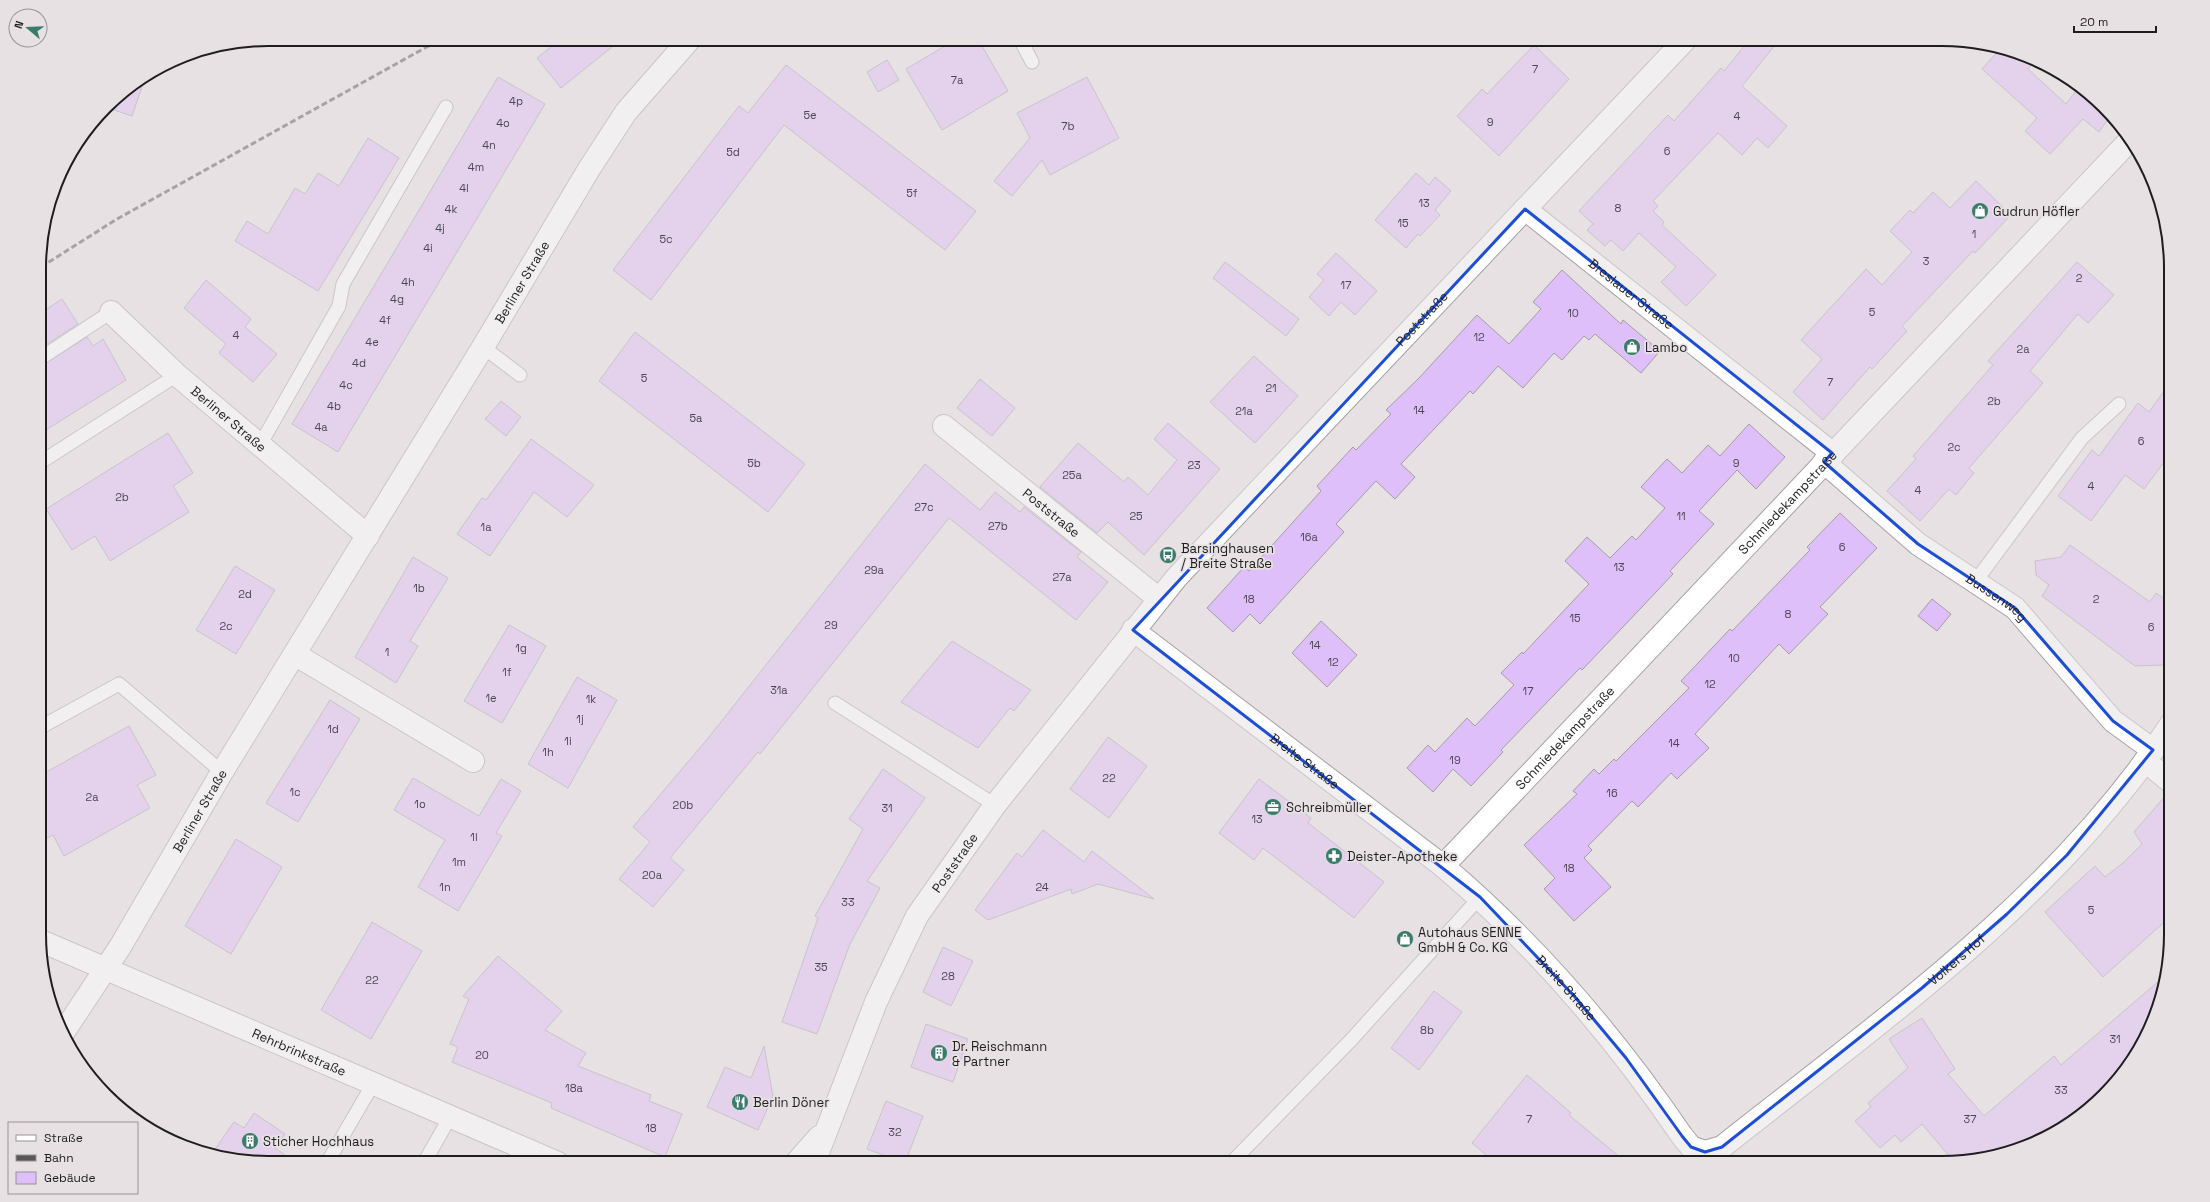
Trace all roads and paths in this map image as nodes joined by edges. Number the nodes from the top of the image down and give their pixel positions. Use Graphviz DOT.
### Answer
graph roads {
  1 [pos="684,46"];
  2 [pos="1024,46"];
  3 [pos="1679,46"];
  4 [pos="1032,62"];
  5 [pos="446,107"];
  6 [pos="2126,144"];
  7 [pos="1525,209"];
  8 [pos="112,312"];
  9 [pos="483,347"];
  10 [pos="46,355"];
  11 [pos="177,375"];
  12 [pos="520,375"];
  13 [pos="2119,404"];
  14 [pos="944,426"];
  15 [pos="260,445"];
  16 [pos="1828,458"];
  17 [pos="46,459"];
  18 [pos="368,536"];
  19 [pos="1975,582"];
  20 [pos="1159,599"];
  21 [pos="1133,630"];
  22 [pos="296,655"];
  23 [pos="835,703"];
  24 [pos="46,725"];
  25 [pos="2164,733"];
  26 [pos="2149,756"];
  27 [pos="473,762"];
  28 [pos="222,772"];
  29 [pos="2164,775"];
  30 [pos="995,805"];
  31 [pos="1443,866"];
  32 [pos="1480,897"];
  33 [pos="46,943"];
  34 [pos="104,968"];
  35 [pos="66,1027"];
  36 [pos="373,1084"];
  37 [pos="450,1117"];
  38 [pos="828,1127"];
  39 [pos="331,1156"];
  40 [pos="428,1156"];
  41 [pos="542,1156"];
  42 [pos="802,1156"];
  43 [pos="817,1156"];
  44 [pos="1238,1156"];
  45 [pos="1703,1156"];
  46 [pos="1709,1156"];
  1 -- 9 [label="street, Berliner Straße"];
  2 -- 4 [label="lane"];
  3 -- 7 [label="street, Poststraße"];
  5 -- 15 [label="lane"];
  6 -- 16 [label="street, Schmiedekampstraße"];
  7 -- 16 [label="street, Breslauer Straße"];
  7 -- 20 [label="street, Poststraße"];
  8 -- 10 [label="lane"];
  8 -- 11 [label="street, Berliner Straße"];
  9 -- 12 [label="lane"];
  9 -- 18 [label="street, Berliner Straße"];
  11 -- 15 [label="street, Berliner Straße"];
  11 -- 17 [label="lane"];
  13 -- 19 [label="lane"];
  14 -- 20 [label="street, Poststraße"];
  15 -- 18 [label="street, Berliner Straße"];
  16 -- 19 [label="street, Bussenweg"];
  16 -- 31 [label="street, Schmiedekampstraße"];
  18 -- 22 [label="street, Berliner Straße"];
  19 -- 26 [label="street, Bussenweg"];
  20 -- 21 [label="street, Poststraße"];
  21 -- 30 [label="street, Poststraße"];
  21 -- 31 [label="street, Breite Straße"];
  22 -- 27 [label="street"];
  22 -- 28 [label="street, Berliner Straße"];
  23 -- 30 [label="lane"];
  24 -- 28 [label="lane"];
  25 -- 26 [label="street, Volkers Hof"];
  26 -- 29 [label="street, Bussenweg"];
  26 -- 46 [label="street, Volkers Hof"];
  28 -- 34 [label="street, Berliner Straße"];
  30 -- 38 [label="street, Poststraße"];
  31 -- 32 [label="street, Breite Straße"];
  32 -- 44 [label="lane"];
  32 -- 45 [label="street, Breite Straße"];
  33 -- 34 [label="street, Rehrbrinkstraße"];
  34 -- 35 [label="street, Berliner Straße"];
  34 -- 36 [label="street, Rehrbrinkstraße"];
  36 -- 37 [label="street, Rehrbrinkstraße"];
  36 -- 39 [label="lane"];
  37 -- 40 [label="lane"];
  37 -- 41 [label="street, Rehrbrinkstraße"];
  38 -- 42 [label="street"];
  38 -- 43 [label="street, Poststraße"];
}
